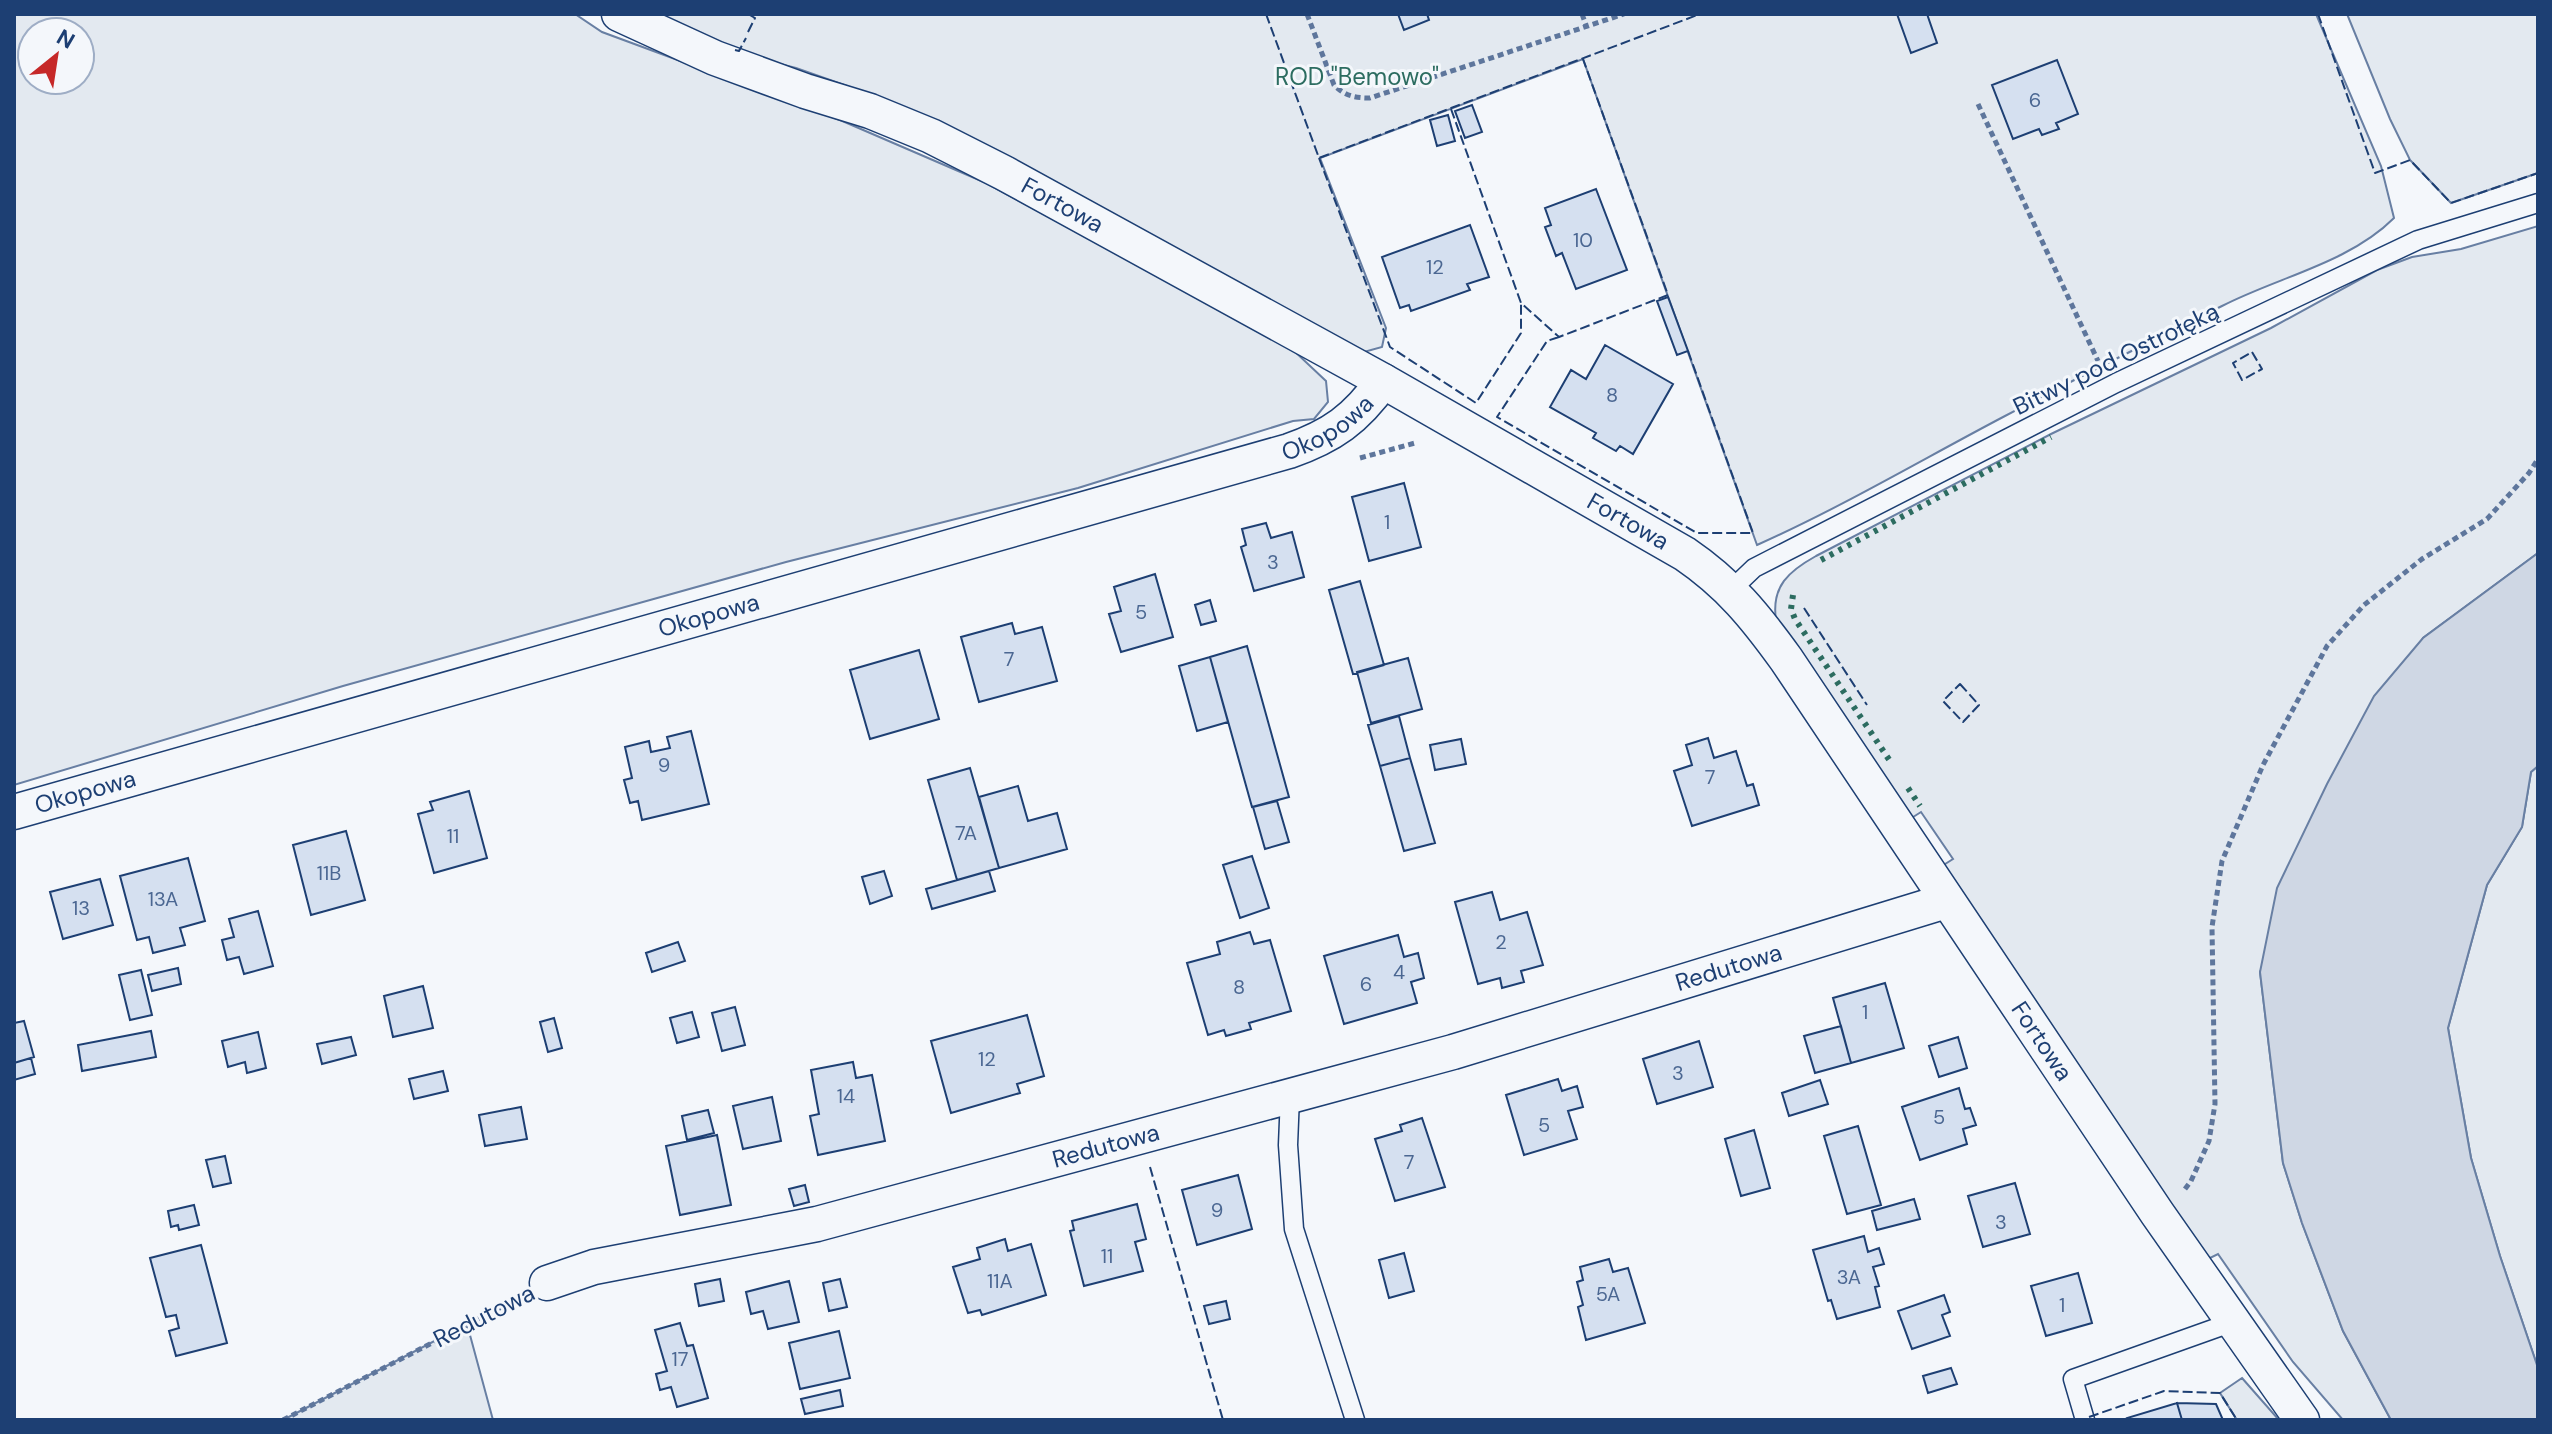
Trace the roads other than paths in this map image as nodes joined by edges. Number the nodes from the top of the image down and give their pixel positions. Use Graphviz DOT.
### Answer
graph roads {
  1 [pos="619,14"];
  2 [pos="2538,203"];
  3 [pos="1383,381"];
  4 [pos="1731,590"];
  5 [pos="14,812"];
  6 [pos="1946,901"];
  7 [pos="1290,1096"];
  8 [pos="547,1283"];
  9 [pos="2233,1322"];
  10 [pos="1355,1420"];
  11 [pos="2085,1420"];
  12 [pos="2302,1420"];
  1 -- 3 [label="street, Fortowa"];
  2 -- 4 [label="lane, Bitwy pod Ostrołęką"];
  3 -- 4 [label="street, Fortowa"];
  3 -- 5 [label="street, Okopowa"];
  4 -- 6 [label="street, Fortowa"];
  6 -- 7 [label="street, Redutowa"];
  6 -- 9 [label="street, Fortowa"];
  7 -- 8 [label="street, Redutowa"];
  7 -- 10 [label="lane"];
  9 -- 11 [label="lane"];
  9 -- 12 [label="street, Fortowa"];
}
